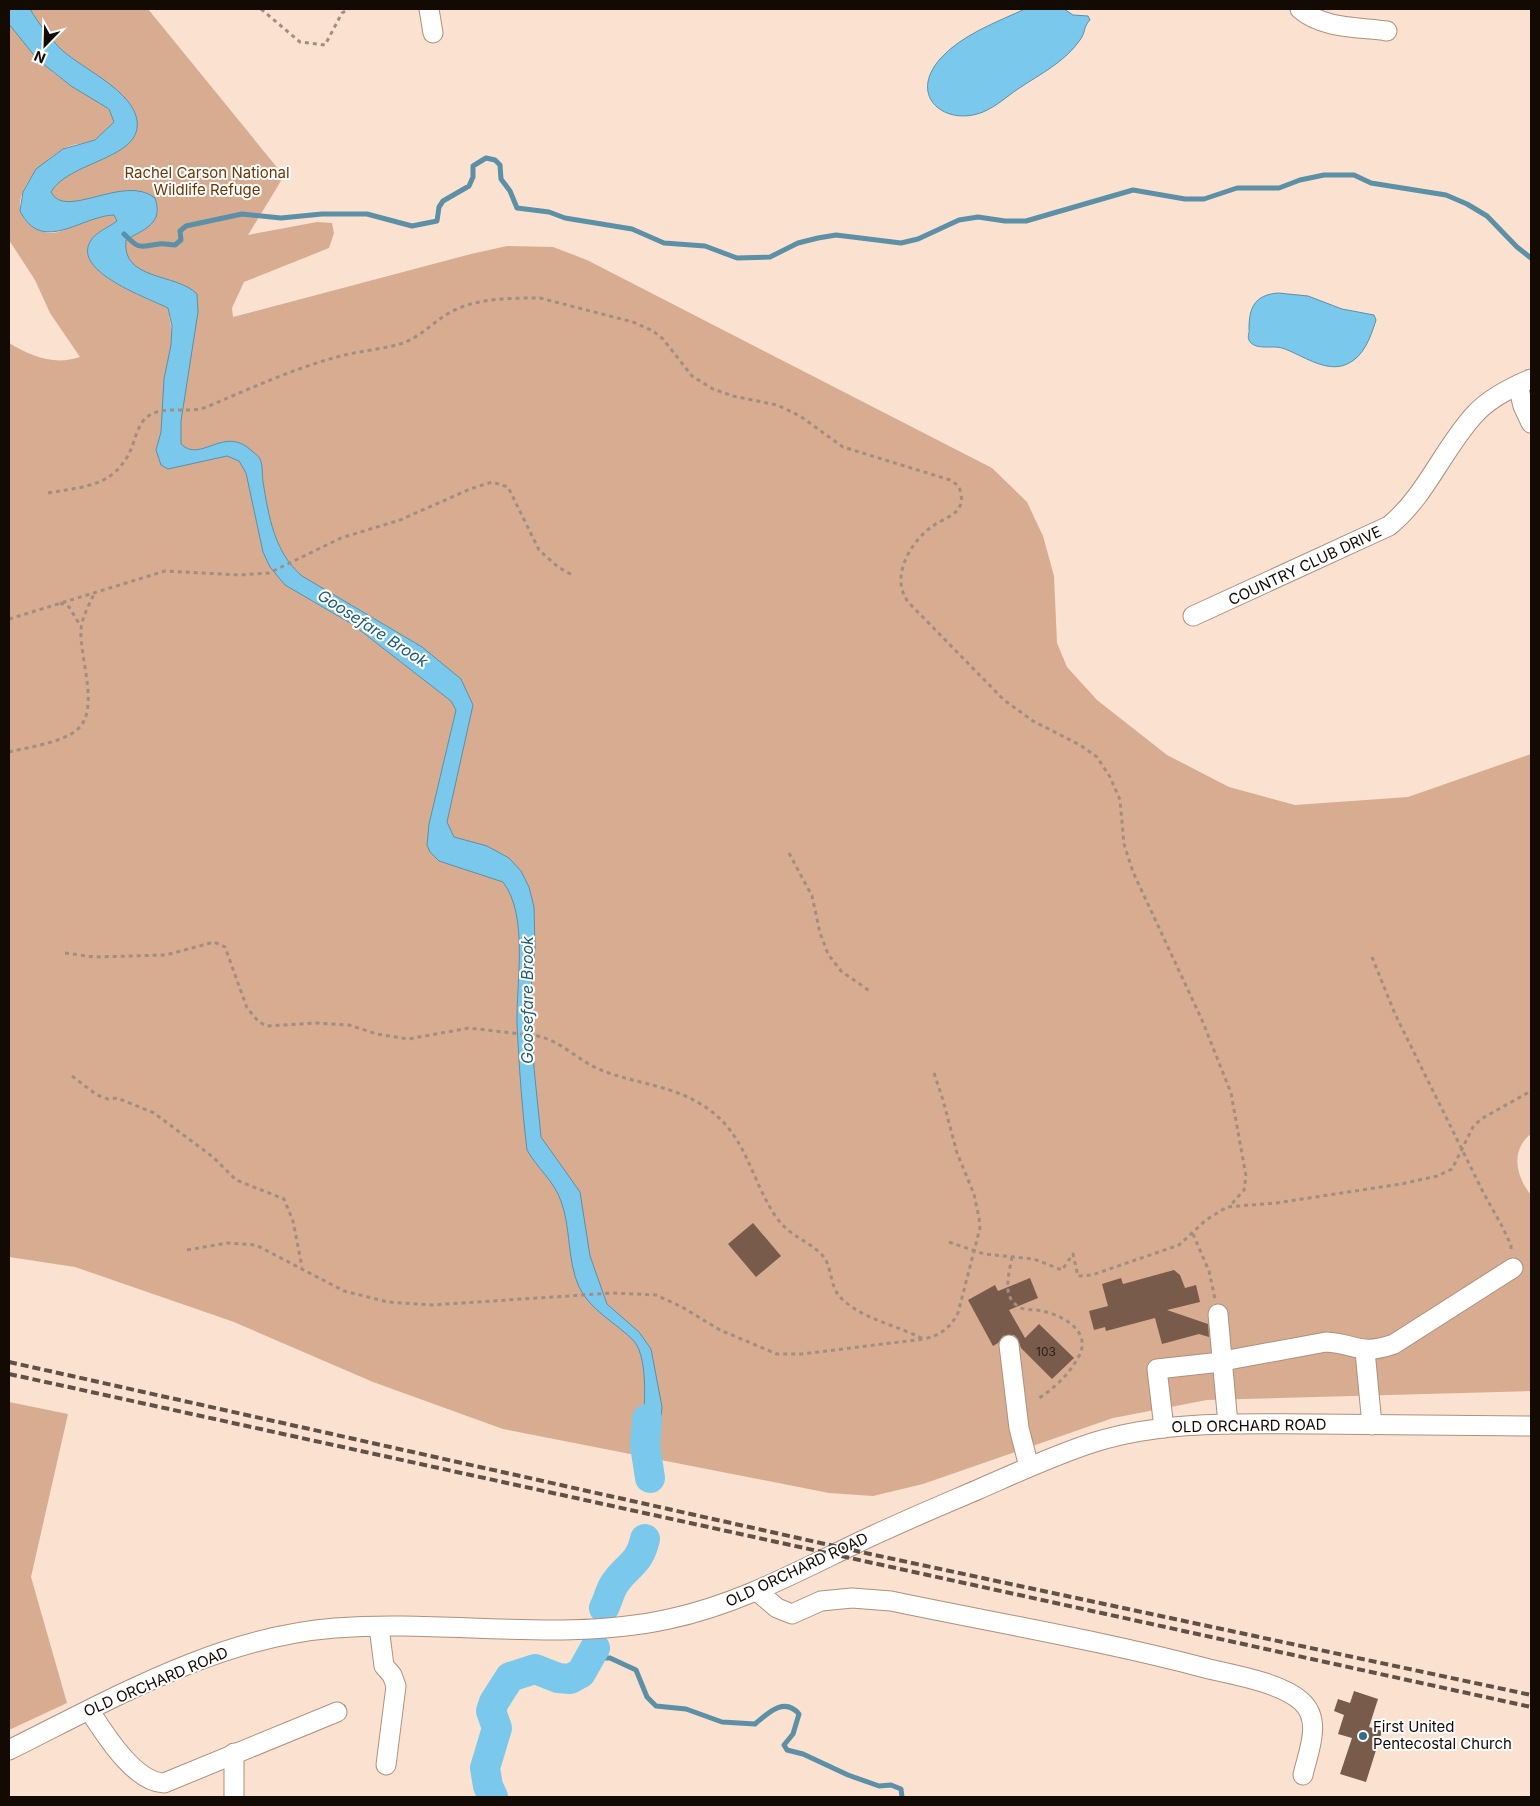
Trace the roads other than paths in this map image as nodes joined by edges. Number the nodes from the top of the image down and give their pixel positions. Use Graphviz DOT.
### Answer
graph roads {
  1 [pos="429,9"];
  2 [pos="1300,9"];
  3 [pos="1387,31"];
  4 [pos="433,33"];
  5 [pos="1524,382"];
  6 [pos="1531,422"];
  7 [pos="1194,616"];
  8 [pos="1513,1268"];
  9 [pos="1218,1314"];
  10 [pos="1009,1346"];
  11 [pos="1365,1350"];
  12 [pos="1222,1361"];
  13 [pos="1228,1424"];
  14 [pos="1372,1425"];
  15 [pos="1531,1426"];
  16 [pos="1164,1428"];
  17 [pos="1029,1467"];
  18 [pos="757,1591"];
  19 [pos="378,1626"];
  20 [pos="89,1710"];
  21 [pos="337,1712"];
  22 [pos="9,1750"];
  23 [pos="234,1753"];
  24 [pos="386,1765"];
  25 [pos="1303,1776"];
  26 [pos="234,1797"];
  1 -- 4 [label="street"];
  2 -- 3 [label="street"];
  5 -- 6 [label="street"];
  5 -- 7 [label="street, COUNTRY CLUB DRIVE"];
  8 -- 11 [label="street"];
  9 -- 12 [label="street"];
  10 -- 17 [label="street"];
  11 -- 12 [label="street"];
  11 -- 14 [label="street"];
  12 -- 13 [label="street"];
  12 -- 16 [label="street"];
  13 -- 14 [label="street, OLD ORCHARD ROAD"];
  13 -- 16 [label="street, OLD ORCHARD ROAD"];
  14 -- 15 [label="street, OLD ORCHARD ROAD"];
  16 -- 17 [label="street, OLD ORCHARD ROAD"];
  17 -- 18 [label="street, OLD ORCHARD ROAD"];
  18 -- 19 [label="street, OLD ORCHARD ROAD"];
  18 -- 25 [label="street"];
  19 -- 20 [label="street, OLD ORCHARD ROAD"];
  19 -- 24 [label="street"];
  20 -- 22 [label="street, OLD ORCHARD ROAD"];
  20 -- 23 [label="street"];
  21 -- 23 [label="street"];
  23 -- 26 [label="street"];
}
